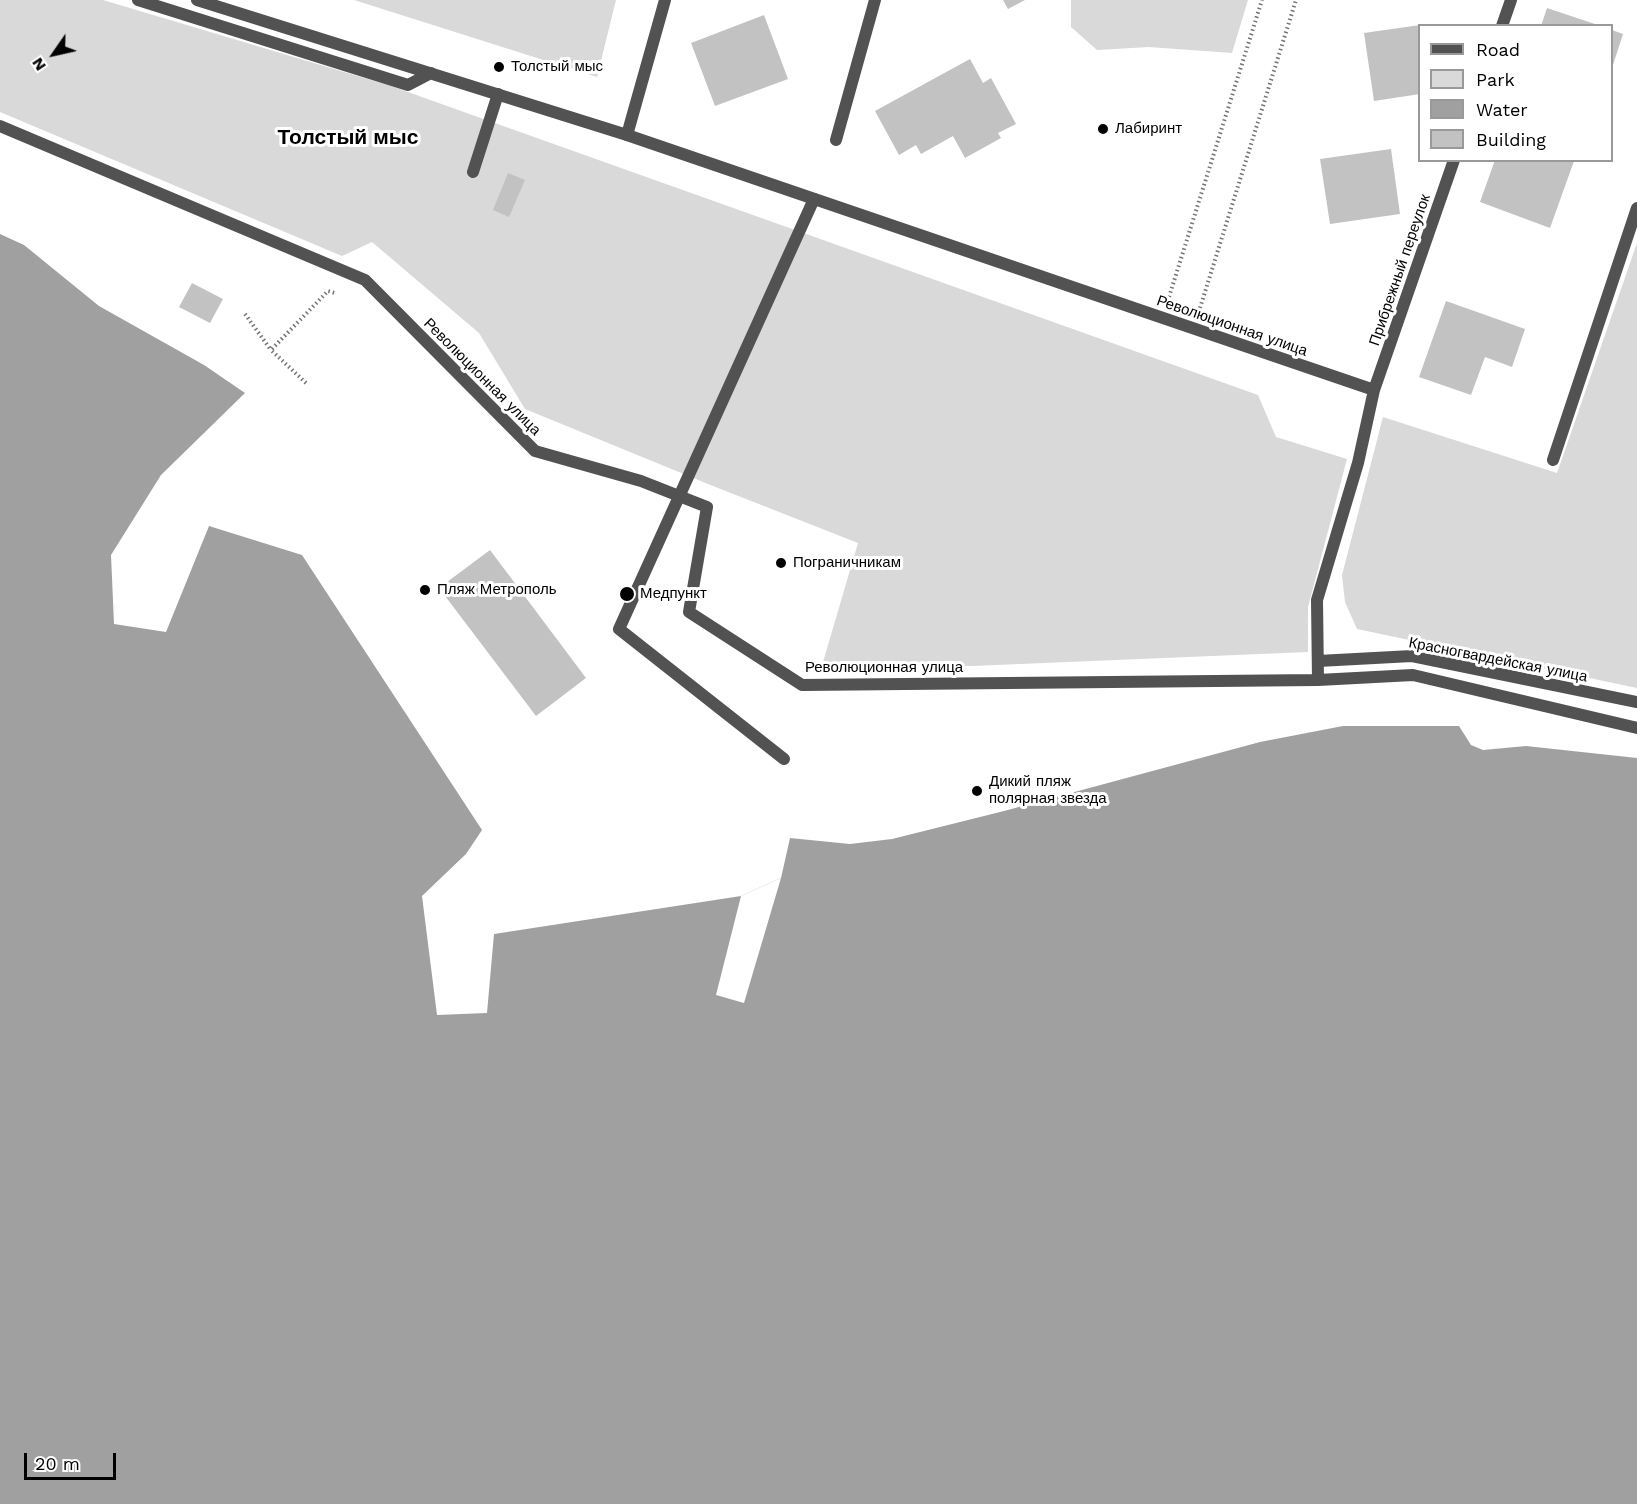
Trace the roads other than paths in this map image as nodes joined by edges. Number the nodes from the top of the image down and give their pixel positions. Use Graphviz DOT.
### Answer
graph roads {
  1 [pos="138,0"];
  2 [pos="197,0"];
  3 [pos="665,0"];
  4 [pos="875,0"];
  5 [pos="1511,0"];
  6 [pos="1503,24"];
  7 [pos="431,73"];
  8 [pos="498,94"];
  9 [pos="0,126"];
  10 [pos="627,135"];
  11 [pos="836,140"];
  12 [pos="1453,162"];
  13 [pos="474,172"];
  14 [pos="814,199"];
  15 [pos="1637,208"];
  16 [pos="1374,390"];
  17 [pos="1553,460"];
  18 [pos="678,496"];
  19 [pos="1318,661"];
  20 [pos="1318,680"];
  21 [pos="1637,702"];
  22 [pos="1637,728"];
  23 [pos="784,759"];
  1 -- 7 [label="street"];
  2 -- 7 [label="street, Революционная улица"];
  3 -- 10 [label="street"];
  4 -- 11 [label="street"];
  5 -- 6 [label="street"];
  7 -- 8 [label="street, Революционная улица"];
  8 -- 10 [label="street, Революционная улица"];
  8 -- 13 [label="street"];
  9 -- 18 [label="street, Революционная улица"];
  10 -- 14 [label="street, Революционная улица"];
  12 -- 16 [label="street, Прибрежный переулок"];
  14 -- 16 [label="street, Революционная улица"];
  14 -- 18 [label="street"];
  15 -- 17 [label="street"];
  16 -- 19 [label="street, Прибрежный переулок"];
  18 -- 20 [label="street, Революционная улица"];
  18 -- 23 [label="street"];
  19 -- 20 [label="street, Прибрежный переулок"];
  19 -- 21 [label="street, Красногвардейская улица"];
  20 -- 22 [label="street, Революционная улица"];
}
